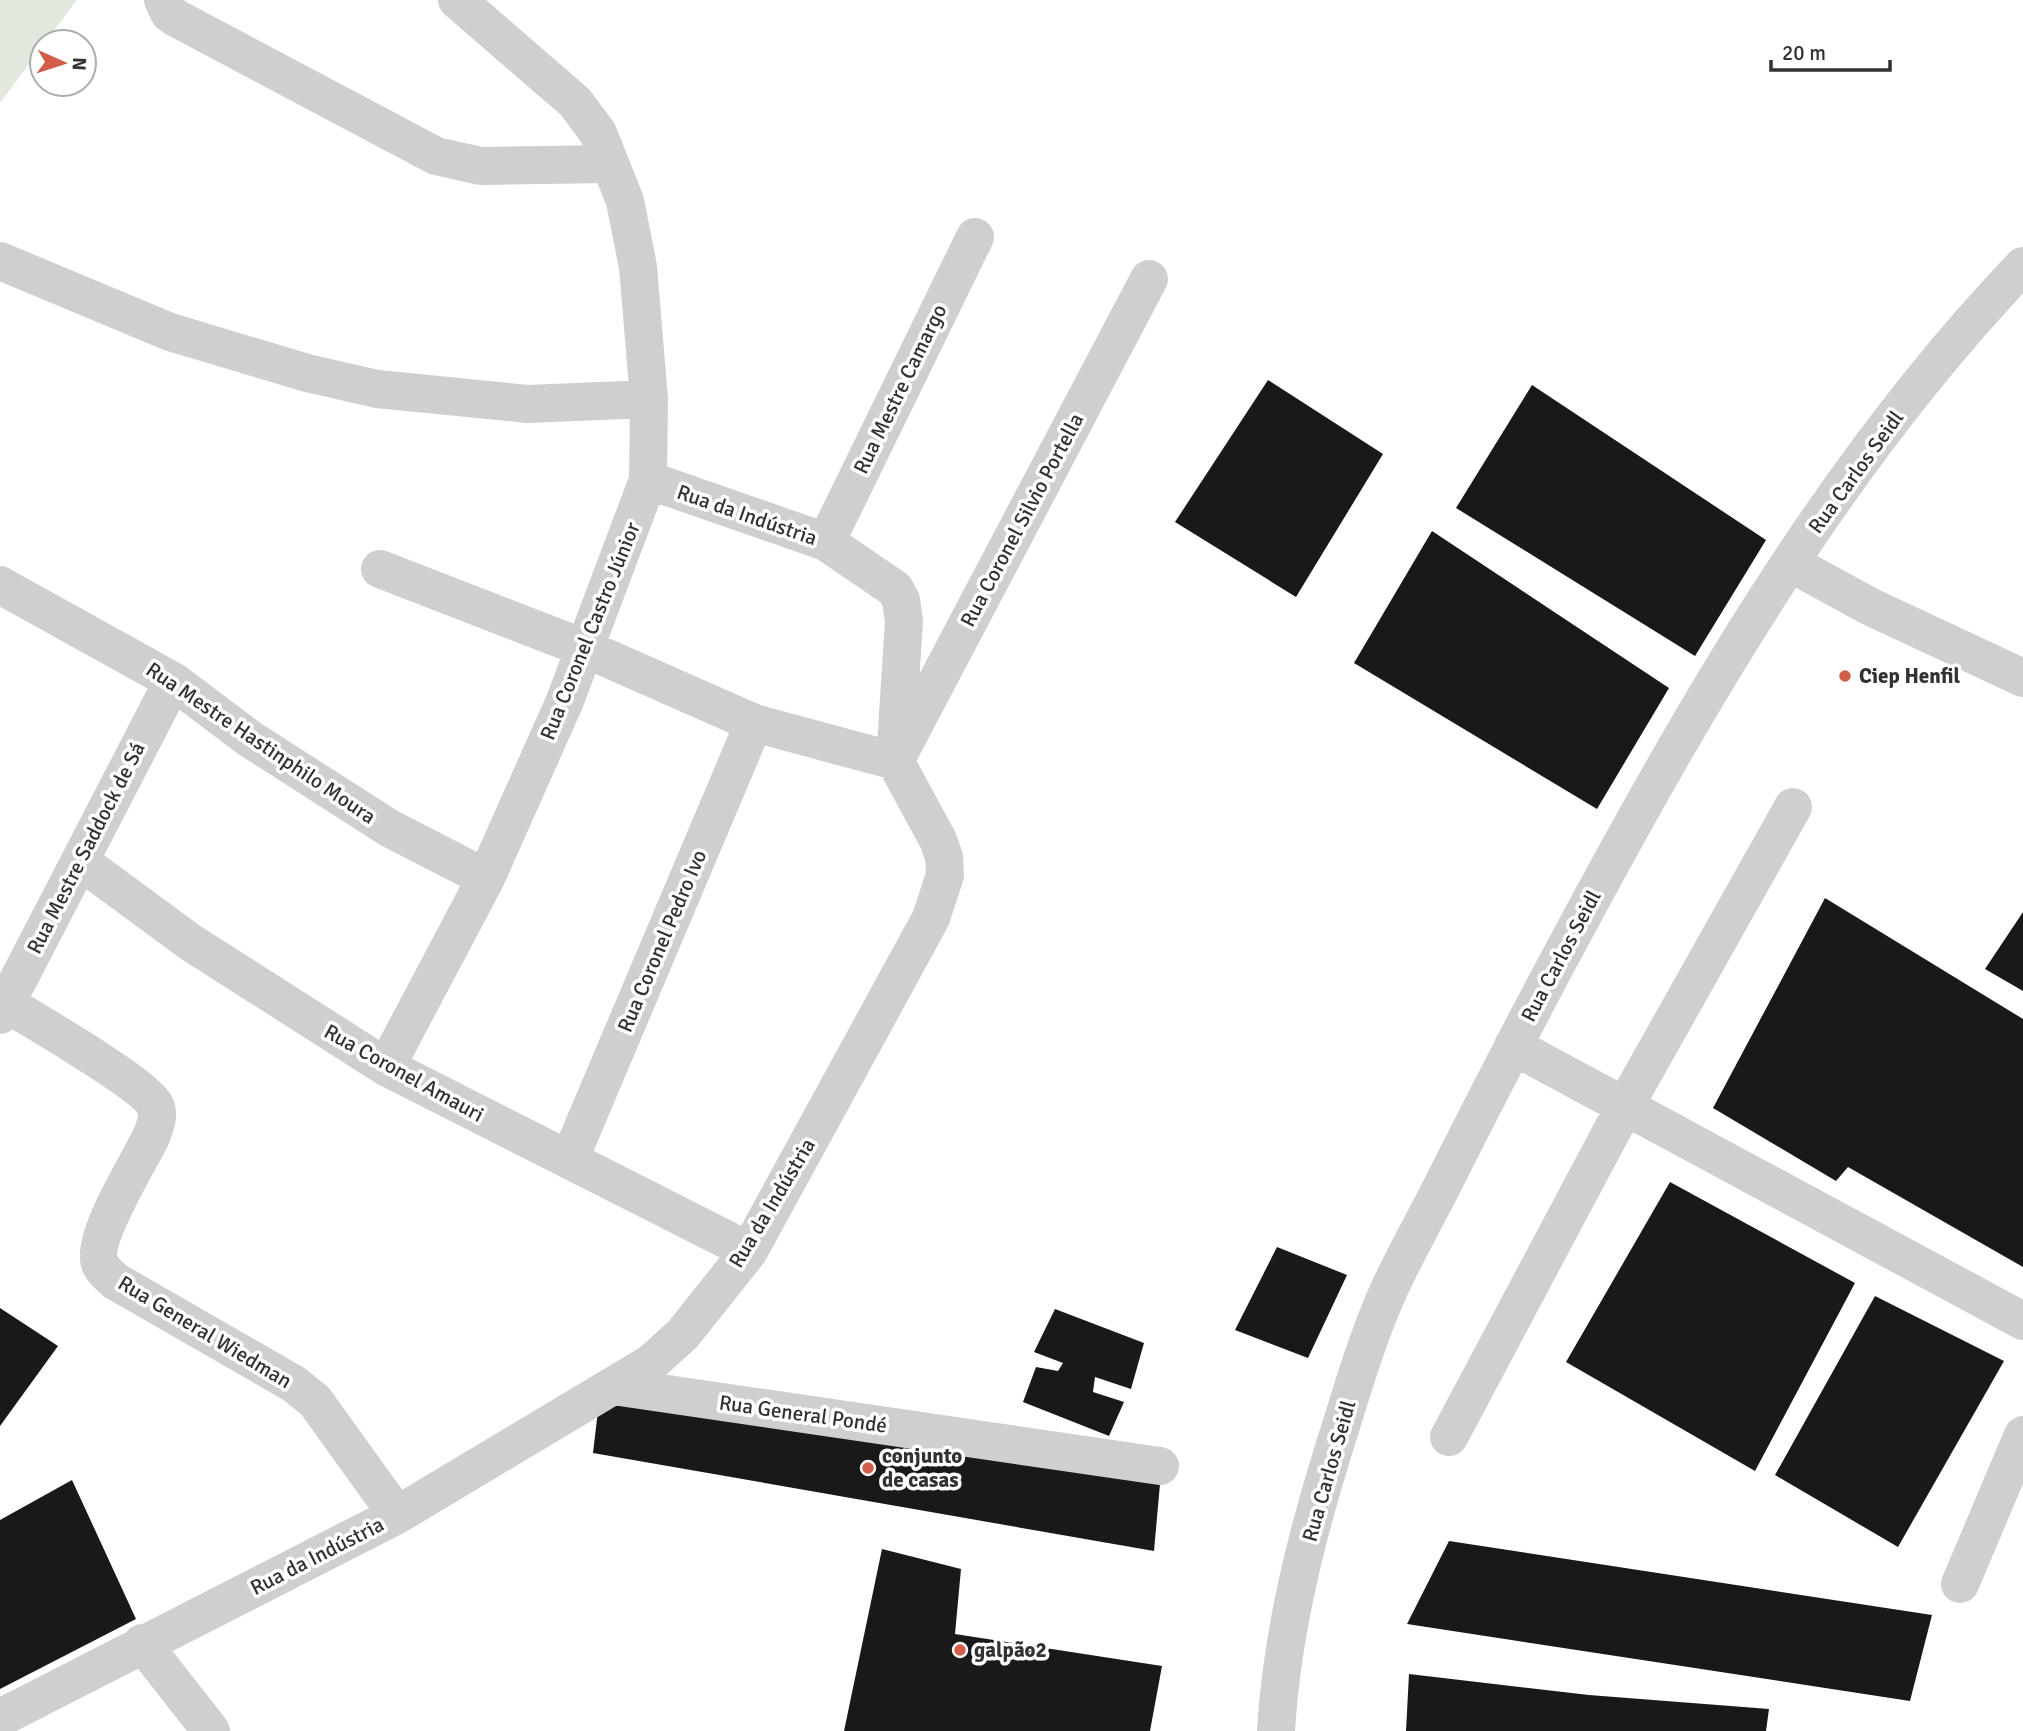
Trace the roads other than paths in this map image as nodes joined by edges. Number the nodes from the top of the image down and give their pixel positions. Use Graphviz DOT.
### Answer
graph roads {
  1 [pos="163,0"];
  2 [pos="457,0"];
  3 [pos="610,164"];
  4 [pos="975,237"];
  5 [pos="2023,266"];
  6 [pos="3,271"];
  7 [pos="1149,279"];
  8 [pos="649,399"];
  9 [pos="648,481"];
  10 [pos="826,542"];
  11 [pos="1792,564"];
  12 [pos="380,569"];
  13 [pos="0,585"];
  14 [pos="584,648"];
  15 [pos="2023,678"];
  16 [pos="173,681"];
  17 [pos="754,723"];
  18 [pos="895,761"];
  19 [pos="1793,807"];
  20 [pos="80,860"];
  21 [pos="486,878"];
  22 [pos="3,1009"];
  23 [pos="1513,1046"];
  24 [pos="386,1068"];
  25 [pos="1625,1106"];
  26 [pos="570,1158"];
  27 [pos="749,1251"];
  28 [pos="2023,1321"];
  29 [pos="613,1386"];
  30 [pos="2023,1435"];
  31 [pos="1449,1437"];
  32 [pos="1160,1466"];
  33 [pos="397,1515"];
  34 [pos="1960,1584"];
  35 [pos="142,1643"];
  36 [pos="0,1718"];
  37 [pos="211,1731"];
  38 [pos="1276,1731"];
  1 -- 3 [label="street"];
  2 -- 3 [label="street, Rua Coronel Castro Júnior"];
  3 -- 8 [label="street, Rua Coronel Castro Júnior"];
  4 -- 10 [label="street, Rua Mestre Camargo"];
  5 -- 11 [label="street, Rua Carlos Seidl"];
  6 -- 8 [label="street"];
  7 -- 18 [label="street, Rua Coronel Silvio Portella"];
  8 -- 9 [label="street, Rua Coronel Castro Júnior"];
  9 -- 10 [label="street, Rua da Indústria"];
  9 -- 14 [label="street, Rua Coronel Castro Júnior"];
  10 -- 18 [label="street, Rua da Indústria"];
  11 -- 15 [label="street"];
  11 -- 23 [label="street, Rua Carlos Seidl"];
  12 -- 14 [label="street"];
  13 -- 16 [label="street, Rua Mestre Hastinphilo Moura"];
  14 -- 17 [label="street"];
  14 -- 21 [label="street, Rua Coronel Castro Júnior"];
  16 -- 20 [label="street, Rua Mestre Saddock de Sá"];
  16 -- 21 [label="street, Rua Mestre Hastinphilo Moura"];
  17 -- 18 [label="street"];
  17 -- 26 [label="street, Rua Coronel Pedro Ivo"];
  18 -- 27 [label="street, Rua da Indústria"];
  19 -- 25 [label="street"];
  20 -- 22 [label="street, Rua Mestre Saddock de Sá"];
  20 -- 24 [label="street, Rua Coronel Amauri"];
  21 -- 24 [label="street, Rua Coronel Castro Júnior"];
  22 -- 33 [label="street, Rua General Wiedman"];
  23 -- 25 [label="street"];
  23 -- 38 [label="street, Rua Carlos Seidl"];
  24 -- 26 [label="street, Rua Coronel Amauri"];
  25 -- 28 [label="street"];
  25 -- 31 [label="street"];
  26 -- 27 [label="street, Rua Coronel Amauri"];
  27 -- 29 [label="street, Rua da Indústria"];
  29 -- 32 [label="street, Rua General Pondé"];
  29 -- 33 [label="street, Rua da Indústria"];
  30 -- 34 [label="street"];
  33 -- 35 [label="street, Rua da Indústria"];
  35 -- 36 [label="street, Rua da Indústria"];
  35 -- 37 [label="street"];
}
